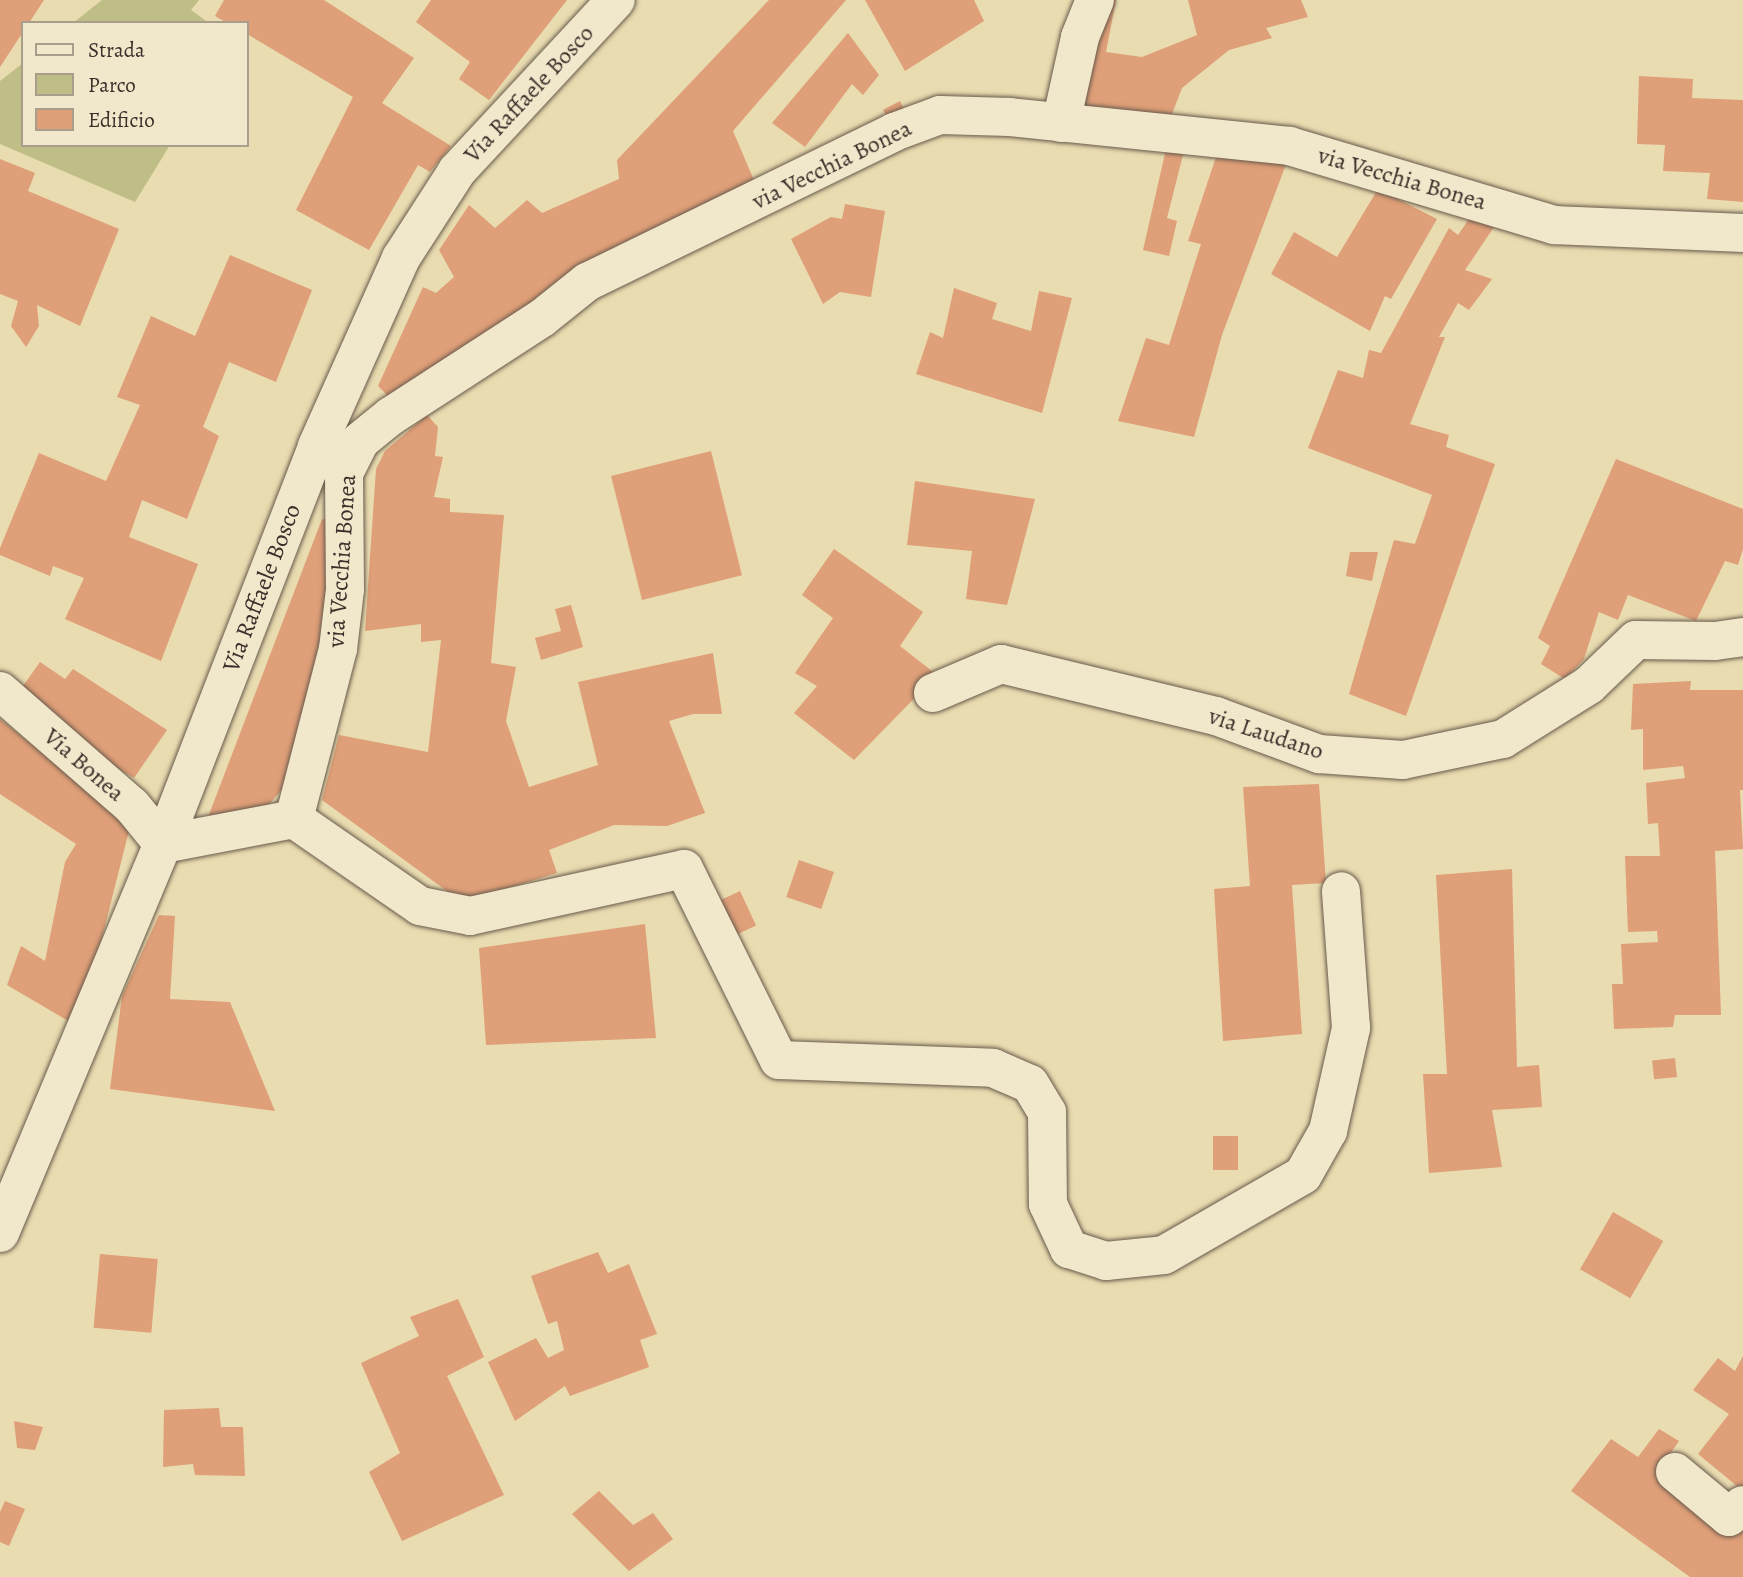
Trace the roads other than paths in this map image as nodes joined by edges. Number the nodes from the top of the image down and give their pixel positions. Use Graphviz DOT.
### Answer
graph roads {
  1 [pos="616,0"];
  2 [pos="1095,0"];
  3 [pos="1061,122"];
  4 [pos="1743,233"];
  5 [pos="1743,637"];
  6 [pos="0,691"];
  7 [pos="933,693"];
  8 [pos="294,819"];
  9 [pos="163,844"];
  10 [pos="1341,891"];
  11 [pos="0,1233"];
  12 [pos="1675,1472"];
  13 [pos="1743,1505"];
  1 -- 9 [label="street, Via Raffaele Bosco"];
  2 -- 3 [label="street"];
  3 -- 4 [label="street, via Vecchia Bonea"];
  3 -- 8 [label="street, via Vecchia Bonea"];
  5 -- 7 [label="street, via Laudano"];
  6 -- 9 [label="street, Via Bonea"];
  8 -- 9 [label="street"];
  8 -- 10 [label="street"];
  9 -- 11 [label="street, Via Raffaele Bosco"];
  12 -- 13 [label="street"];
}
